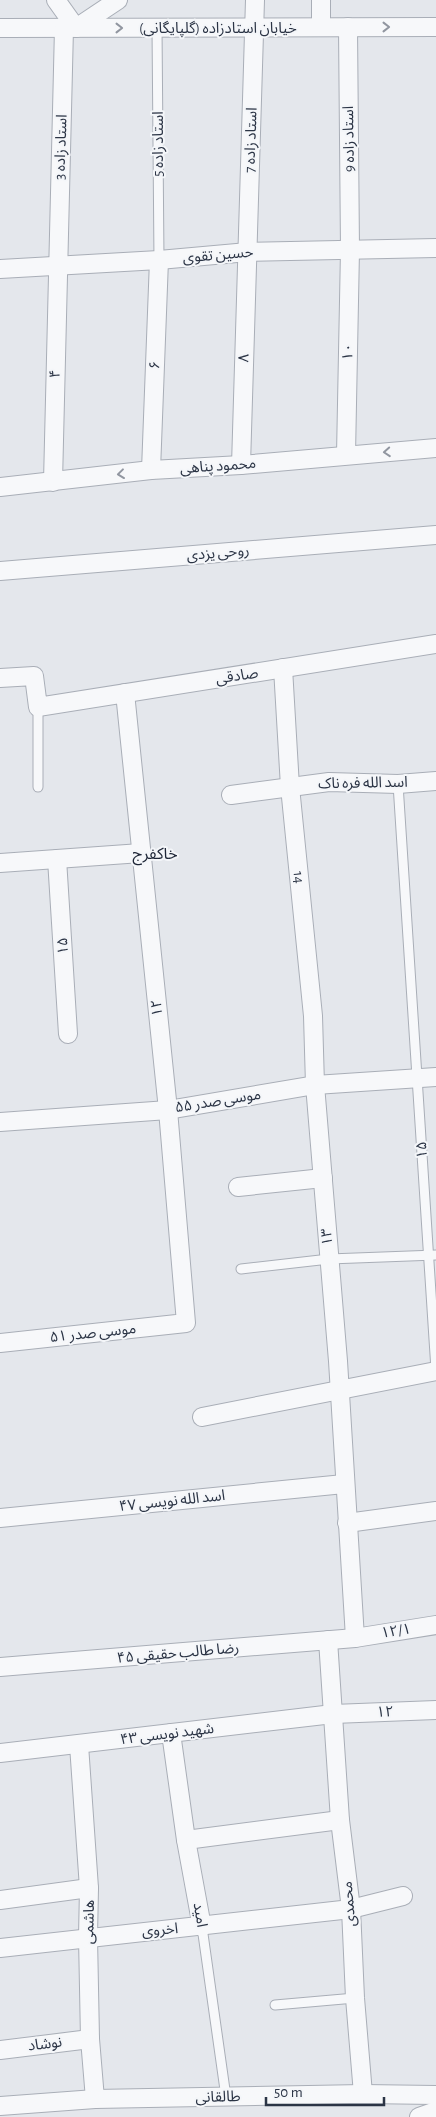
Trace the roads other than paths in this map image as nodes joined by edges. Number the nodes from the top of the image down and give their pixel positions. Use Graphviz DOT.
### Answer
graph roads {
  1 [pos="56,0"];
  2 [pos="118,0"];
  3 [pos="255,0"];
  4 [pos="321,0"];
  5 [pos="321,27"];
  6 [pos="348,27"];
  7 [pos="436,27"];
  8 [pos="0,28"];
  9 [pos="70,28"];
  10 [pos="157,28"];
  11 [pos="254,28"];
  12 [pos="436,248"];
  13 [pos="350,250"];
  14 [pos="248,252"];
  15 [pos="159,260"];
  16 [pos="57,266"];
  17 [pos="0,269"];
  18 [pos="436,448"];
  19 [pos="346,455"];
  20 [pos="241,465"];
  21 [pos="151,470"];
  22 [pos="53,482"];
  23 [pos="0,487"];
  24 [pos="436,535"];
  25 [pos="0,571"];
  26 [pos="436,644"];
  27 [pos="282,668"];
  28 [pos="0,678"];
  29 [pos="125,694"];
  30 [pos="38,707"];
  31 [pos="436,781"];
  32 [pos="398,784"];
  33 [pos="38,787"];
  34 [pos="290,787"];
  35 [pos="231,795"];
  36 [pos="142,854"];
  37 [pos="57,859"];
  38 [pos="0,863"];
  39 [pos="68,1034"];
  40 [pos="436,1077"];
  41 [pos="417,1079"];
  42 [pos="315,1085"];
  43 [pos="168,1110"];
  44 [pos="0,1122"];
  45 [pos="322,1178"];
  46 [pos="238,1187"];
  47 [pos="432,1255"];
  48 [pos="329,1260"];
  49 [pos="241,1269"];
  50 [pos="186,1323"];
  51 [pos="0,1343"];
  52 [pos="436,1370"];
  53 [pos="338,1389"];
  54 [pos="202,1417"];
  55 [pos="344,1484"];
  56 [pos="436,1511"];
  57 [pos="0,1518"];
  58 [pos="347,1523"];
  59 [pos="436,1625"];
  60 [pos="355,1638"];
  61 [pos="328,1640"];
  62 [pos="0,1667"];
  63 [pos="436,1710"];
  64 [pos="333,1714"];
  65 [pos="171,1733"];
  66 [pos="79,1745"];
  67 [pos="0,1753"];
  68 [pos="340,1820"];
  69 [pos="186,1840"];
  70 [pos="89,1888"];
  71 [pos="403,1896"];
  72 [pos="0,1900"];
  73 [pos="351,1909"];
  74 [pos="202,1927"];
  75 [pos="88,1937"];
  76 [pos="0,1948"];
  77 [pos="355,1998"];
  78 [pos="275,2006"];
  79 [pos="90,2039"];
  80 [pos="0,2050"];
  81 [pos="363,2094"];
  82 [pos="436,2095"];
  83 [pos="226,2097"];
  84 [pos="96,2099"];
  85 [pos="0,2106"];
  86 [pos="436,2110"];
  87 [pos="24,2111"];
  88 [pos="419,2117"];
  1 -- 9 [label="street"];
  2 -- 9 [label="street"];
  3 -- 11 [label="street, استاد زاده 7"];
  4 -- 5 [label="street"];
  5 -- 6 [label="street, خیابان استادزاده (گلپایگانی)"];
  5 -- 11 [label="street, خیابان استادزاده (گلپایگانی)"];
  6 -- 7 [label="street, خیابان استادزاده (گلپایگانی), one-way"];
  6 -- 13 [label="street, استاد زاده 9"];
  8 -- 9 [label="street, خیابان استادزاده (گلپایگانی)"];
  9 -- 10 [label="street, خیابان استادزاده (گلپایگانی), one-way"];
  9 -- 16 [label="street, استاد زاده 3"];
  10 -- 11 [label="street, خیابان استادزاده (گلپایگانی)"];
  10 -- 15 [label="lane, استاد زاده 5"];
  11 -- 14 [label="street, استاد زاده 7"];
  12 -- 13 [label="street, حسین تقوی"];
  13 -- 14 [label="street, حسین تقوی"];
  13 -- 19 [label="street, ۱۰"];
  14 -- 15 [label="street, حسین تقوی"];
  14 -- 20 [label="street, ۸"];
  15 -- 16 [label="street, حسین تقوی"];
  15 -- 21 [label="street, ۶"];
  16 -- 17 [label="street, حسین تقوی"];
  16 -- 22 [label="street, ۴"];
  18 -- 19 [label="street, محمود پناهی, one-way"];
  19 -- 20 [label="street, محمود پناهی"];
  20 -- 21 [label="street, محمود پناهی"];
  21 -- 22 [label="street, محمود پناهی, one-way"];
  22 -- 23 [label="street, محمود پناهی"];
  24 -- 25 [label="street, روحی یزدی"];
  26 -- 27 [label="street, صادقی"];
  27 -- 29 [label="street, صادقی"];
  27 -- 34 [label="street, 14"];
  28 -- 30 [label="street"];
  29 -- 30 [label="street, صادقی"];
  29 -- 36 [label="street, ۱۲"];
  30 -- 33 [label="lane"];
  31 -- 32 [label="street, اسد الله فره ناک"];
  32 -- 34 [label="street, اسد الله فره ناک"];
  32 -- 41 [label="lane, ۱۵"];
  34 -- 35 [label="street, اسد الله فره ناک"];
  34 -- 42 [label="street, 14"];
  36 -- 37 [label="street"];
  36 -- 43 [label="street, ۱۲"];
  37 -- 38 [label="street"];
  37 -- 39 [label="street, ۱۵"];
  40 -- 41 [label="street, موسی صدر ۵۵"];
  41 -- 42 [label="street, موسی صدر ۵۵"];
  41 -- 47 [label="lane, ۱۵"];
  42 -- 43 [label="street, موسی صدر ۵۵"];
  42 -- 45 [label="street, ۱۳"];
  43 -- 44 [label="street, موسی صدر ۵۵"];
  43 -- 50 [label="street, ۱۲"];
  45 -- 46 [label="street"];
  45 -- 48 [label="street, ۱۳"];
  47 -- 48 [label="lane"];
  47 -- 52 [label="lane, ۱۵"];
  48 -- 49 [label="lane"];
  48 -- 53 [label="street, ۱۳"];
  50 -- 51 [label="street, موسی صدر ۵۱"];
  52 -- 53 [label="street"];
  53 -- 54 [label="street"];
  53 -- 55 [label="street, ۱۳"];
  55 -- 57 [label="street, ۴۷ اسد الله نویسی"];
  55 -- 58 [label="street, ۱۳"];
  56 -- 58 [label="street"];
  58 -- 60 [label="street, ۱۳"];
  59 -- 60 [label="street, ۱۲/۱"];
  60 -- 61 [label="street, ۴۵ رضا طالب حقیقی"];
  61 -- 62 [label="street, ۴۵ رضا طالب حقیقی"];
  61 -- 64 [label="street, محمدی"];
  63 -- 64 [label="street, ۱۲"];
  64 -- 65 [label="street, ۴۳ شهید نویسی"];
  64 -- 68 [label="street, محمدی"];
  65 -- 66 [label="street, ۴۳ شهید نویسی"];
  65 -- 69 [label="street, امید"];
  66 -- 67 [label="street, ۴۳ شهید نویسی"];
  66 -- 70 [label="street, هاشمی"];
  68 -- 69 [label="street"];
  68 -- 73 [label="street, محمدی"];
  69 -- 74 [label="street, امید"];
  70 -- 72 [label="street"];
  70 -- 75 [label="street, هاشمی"];
  71 -- 73 [label="street, اخروی"];
  73 -- 74 [label="street, اخروی"];
  73 -- 77 [label="street, محمدی"];
  74 -- 75 [label="street, اخروی"];
  74 -- 83 [label="lane, امید"];
  75 -- 76 [label="street, اخروی"];
  75 -- 79 [label="street, هاشمی"];
  77 -- 78 [label="lane"];
  77 -- 81 [label="street, محمدی"];
  79 -- 80 [label="street, نوشاد"];
  79 -- 84 [label="street, هاشمی"];
  81 -- 82 [label="street, طالقانی"];
  81 -- 83 [label="street, طالقانی"];
  83 -- 84 [label="street, طالقانی"];
  84 -- 87 [label="street, طالقانی"];
  85 -- 87 [label="street, طالقانی"];
  86 -- 88 [label="street"];
}
